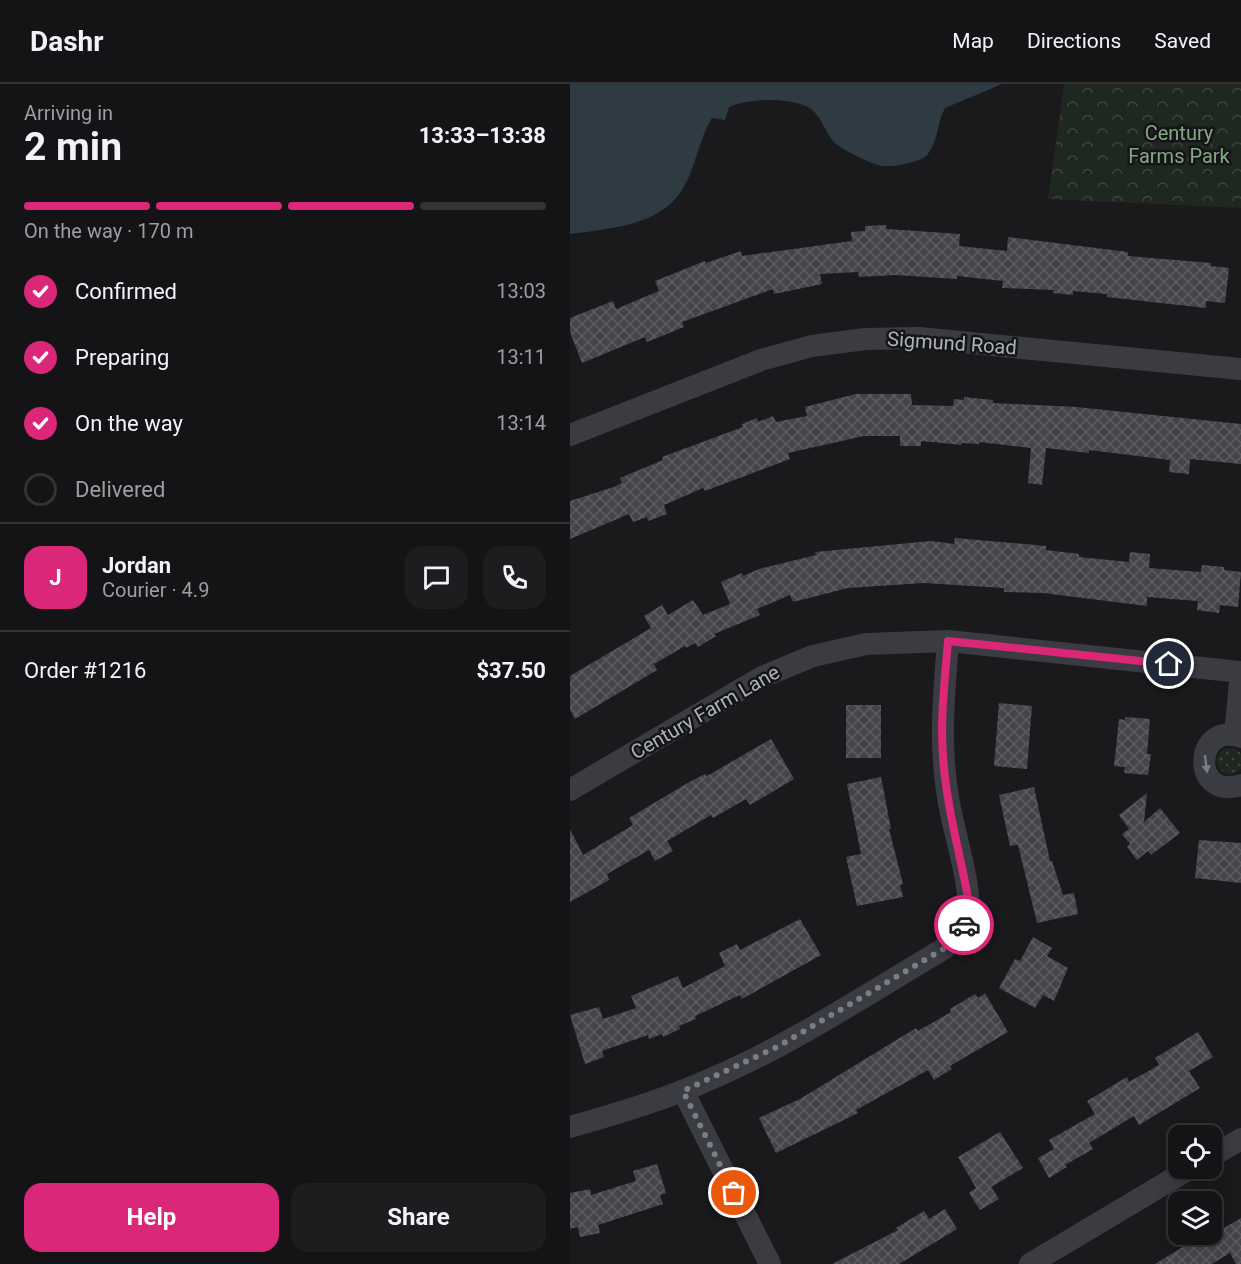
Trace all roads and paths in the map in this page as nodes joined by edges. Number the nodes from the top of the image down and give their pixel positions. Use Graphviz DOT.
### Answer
graph roads {
  1 [pos="1241,369"];
  2 [pos="570,435"];
  3 [pos="948,641"];
  4 [pos="1241,672"];
  5 [pos="1238,736"];
  6 [pos="1241,785"];
  7 [pos="570,790"];
  8 [pos="683,1091"];
  9 [pos="570,1127"];
  10 [pos="1241,1139"];
  11 [pos="1222,1150"];
  12 [pos="1173,1179"];
  13 [pos="770,1264"];
  14 [pos="1030,1264"];
  1 -- 2 [label="street, Sigmund Road"];
  3 -- 4 [label="street, Century Farm Lane"];
  3 -- 7 [label="street, Century Farm Lane"];
  3 -- 8 [label="street"];
  4 -- 5 [label="street"];
  5 -- 6 [label="street, one-way"];
  8 -- 9 [label="street"];
  8 -- 13 [label="street"];
  10 -- 11 [label="street"];
  12 -- 14 [label="street"];
}
